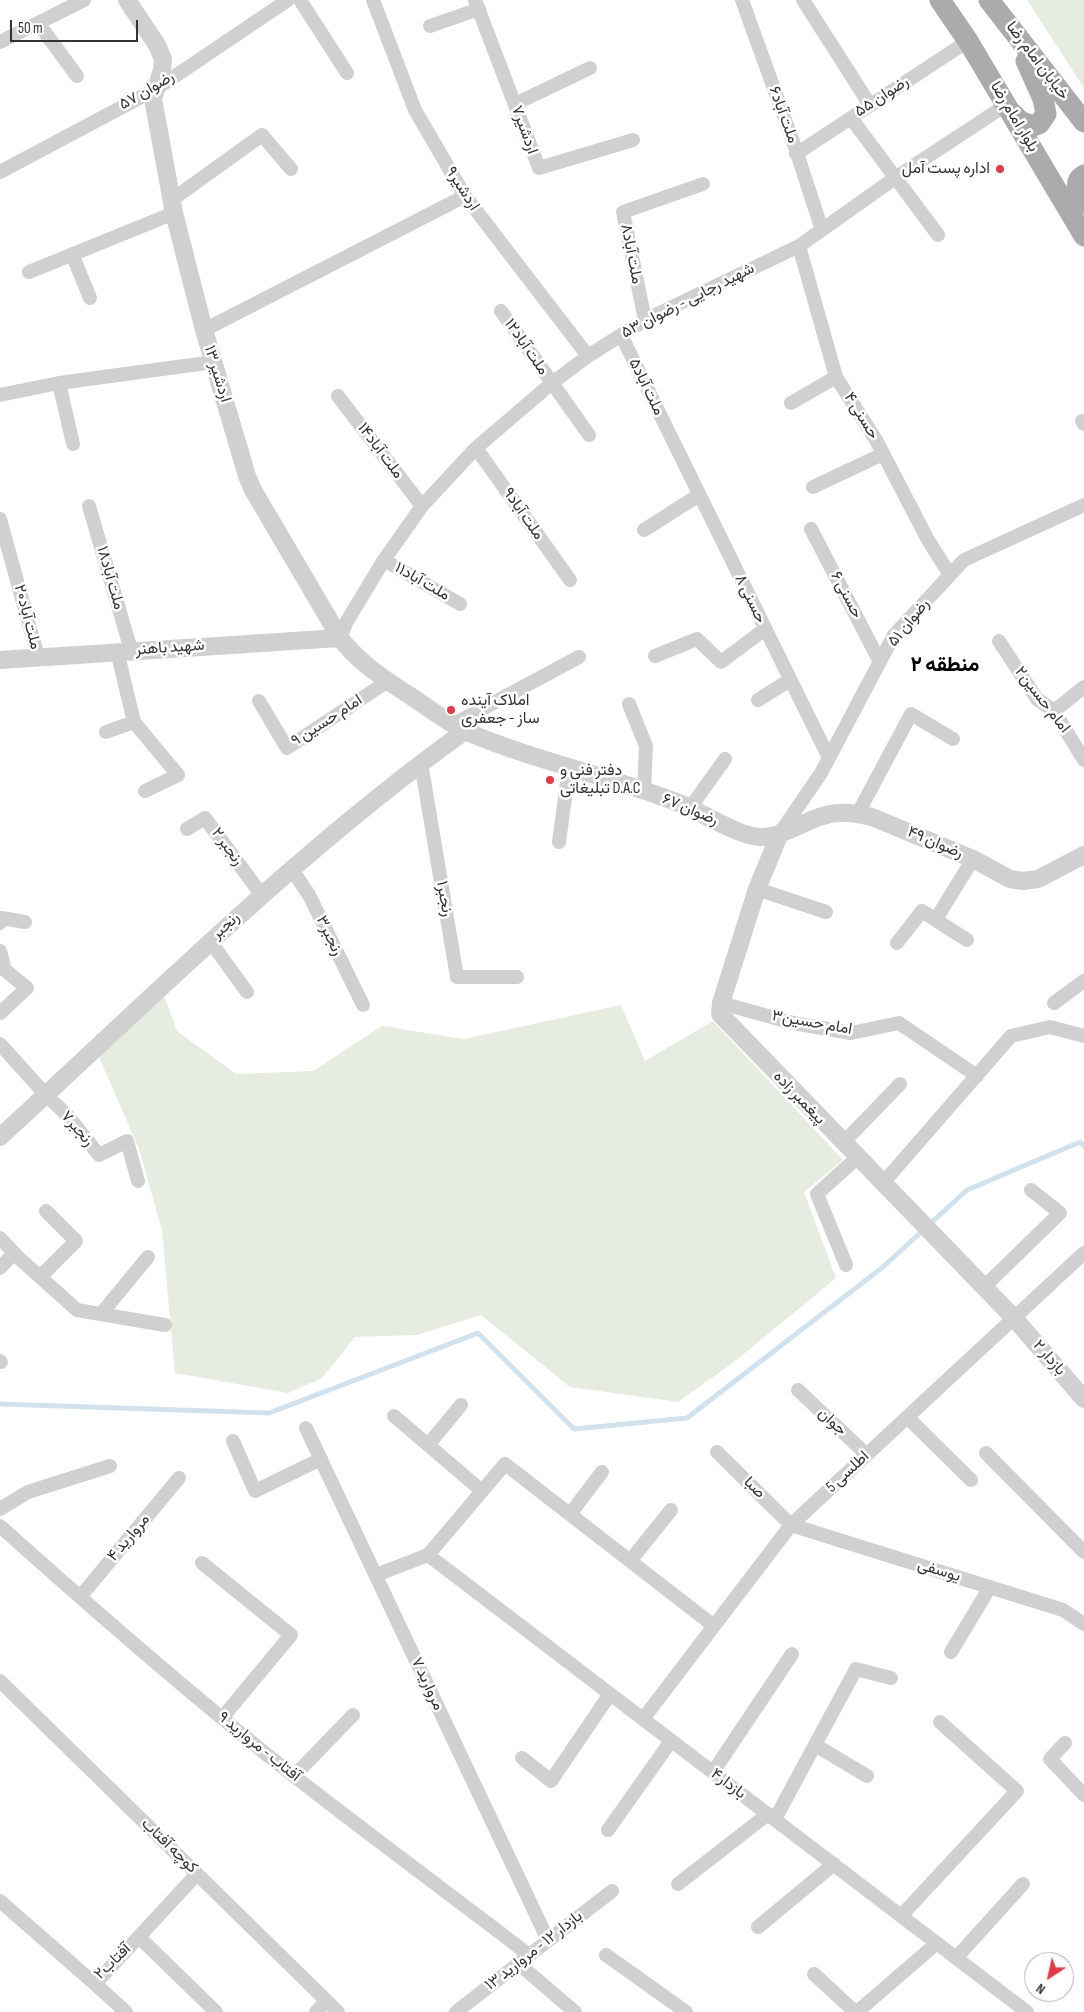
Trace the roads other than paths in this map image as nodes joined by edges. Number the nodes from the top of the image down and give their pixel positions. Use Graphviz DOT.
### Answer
graph roads {
  1 [pos="84,0"];
  2 [pos="127,0"];
  3 [pos="300,0"];
  4 [pos="373,0"];
  5 [pos="742,0"];
  6 [pos="803,0"];
  7 [pos="940,0"];
  8 [pos="989,0"];
  9 [pos="280,2"];
  10 [pos="477,4"];
  11 [pos="38,23"];
  12 [pos="1009,24"];
  13 [pos="430,26"];
  14 [pos="968,41"];
  15 [pos="0,42"];
  16 [pos="590,68"];
  17 [pos="347,73"];
  18 [pos="77,76"];
  19 [pos="156,89"];
  20 [pos="515,104"];
  21 [pos="870,105"];
  22 [pos="1009,109"];
  23 [pos="851,118"];
  24 [pos="1084,122"];
  25 [pos="633,140"];
  26 [pos="796,154"];
  27 [pos="291,169"];
  28 [pos="0,172"];
  29 [pos="1084,175"];
  30 [pos="895,178"];
  31 [pos="703,184"];
  32 [pos="465,196"];
  33 [pos="1084,203"];
  34 [pos="174,206"];
  35 [pos="822,230"];
  36 [pos="938,235"];
  37 [pos="1084,236"];
  38 [pos="798,246"];
  39 [pos="72,254"];
  40 [pos="28,272"];
  41 [pos="90,298"];
  42 [pos="501,311"];
  43 [pos="644,320"];
  44 [pos="204,330"];
  45 [pos="621,335"];
  46 [pos="588,356"];
  47 [pos="214,362"];
  48 [pos="836,377"];
  49 [pos="59,383"];
  50 [pos="552,383"];
  51 [pos="0,395"];
  52 [pos="338,396"];
  53 [pos="791,403"];
  54 [pos="589,435"];
  55 [pos="672,439"];
  56 [pos="73,444"];
  57 [pos="476,448"];
  58 [pos="883,454"];
  59 [pos="814,488"];
  60 [pos="700,495"];
  61 [pos="89,506"];
  62 [pos="422,506"];
  63 [pos="1082,510"];
  64 [pos="0,519"];
  65 [pos="811,529"];
  66 [pos="644,530"];
  67 [pos="384,560"];
  68 [pos="950,575"];
  69 [pos="570,580"];
  70 [pos="460,604"];
  71 [pos="765,629"];
  72 [pos="340,638"];
  73 [pos="999,641"];
  74 [pos="124,651"];
  75 [pos="655,656"];
  76 [pos="579,657"];
  77 [pos="38,658"];
  78 [pos="0,660"];
  79 [pos="880,662"];
  80 [pos="790,680"];
  81 [pos="388,681"];
  82 [pos="1084,687"];
  83 [pos="758,700"];
  84 [pos="259,701"];
  85 [pos="629,704"];
  86 [pos="1054,711"];
  87 [pos="134,722"];
  88 [pos="460,727"];
  89 [pos="106,732"];
  90 [pos="953,739"];
  91 [pos="829,758"];
  92 [pos="725,759"];
  93 [pos="1084,760"];
  94 [pos="421,763"];
  95 [pos="569,768"];
  96 [pos="145,791"];
  97 [pos="644,792"];
  98 [pos="690,808"];
  99 [pos="857,814"];
  100 [pos="187,829"];
  101 [pos="780,832"];
  102 [pos="559,842"];
  103 [pos="1084,855"];
  104 [pos="973,859"];
  105 [pos="291,868"];
  106 [pos="757,889"];
  107 [pos="262,894"];
  108 [pos="826,912"];
  109 [pos="936,919"];
  110 [pos="25,922"];
  111 [pos="0,923"];
  112 [pos="967,940"];
  113 [pos="210,941"];
  114 [pos="897,943"];
  115 [pos="0,951"];
  116 [pos="517,977"];
  117 [pos="1084,981"];
  118 [pos="247,992"];
  119 [pos="721,1003"];
  120 [pos="1054,1003"];
  121 [pos="363,1005"];
  122 [pos="0,1013"];
  123 [pos="1084,1036"];
  124 [pos="0,1044"];
  125 [pos="978,1076"];
  126 [pos="900,1084"];
  127 [pos="46,1095"];
  128 [pos="0,1137"];
  129 [pos="843,1143"];
  130 [pos="858,1157"];
  131 [pos="138,1181"];
  132 [pos="883,1183"];
  133 [pos="1031,1190"];
  134 [pos="46,1211"];
  135 [pos="0,1238"];
  136 [pos="14,1253"];
  137 [pos="1084,1253"];
  138 [pos="148,1257"];
  139 [pos="846,1265"];
  140 [pos="0,1268"];
  141 [pos="40,1277"];
  142 [pos="984,1287"];
  143 [pos="101,1314"];
  144 [pos="1014,1318"];
  145 [pos="165,1325"];
  146 [pos="798,1390"];
  147 [pos="1084,1399"];
  148 [pos="461,1405"];
  149 [pos="394,1416"];
  150 [pos="907,1417"];
  151 [pos="306,1428"];
  152 [pos="233,1441"];
  153 [pos="428,1445"];
  154 [pos="717,1452"];
  155 [pos="986,1453"];
  156 [pos="867,1455"];
  157 [pos="321,1459"];
  158 [pos="110,1466"];
  159 [pos="602,1472"];
  160 [pos="179,1478"];
  161 [pos="971,1480"];
  162 [pos="482,1491"];
  163 [pos="0,1509"];
  164 [pos="672,1510"];
  165 [pos="570,1514"];
  166 [pos="791,1525"];
  167 [pos="0,1526"];
  168 [pos="1084,1552"];
  169 [pos="428,1555"];
  170 [pos="630,1561"];
  171 [pos="202,1562"];
  172 [pos="376,1575"];
  173 [pos="990,1587"];
  174 [pos="80,1597"];
  175 [pos="1084,1624"];
  176 [pos="714,1626"];
  177 [pos="951,1652"];
  178 [pos="792,1654"];
  179 [pos="891,1678"];
  180 [pos="0,1681"];
  181 [pos="610,1694"];
  182 [pos="353,1715"];
  183 [pos="222,1718"];
  184 [pos="643,1719"];
  185 [pos="940,1722"];
  186 [pos="671,1741"];
  187 [pos="1065,1743"];
  188 [pos="815,1745"];
  189 [pos="522,1758"];
  190 [pos="713,1772"];
  191 [pos="294,1776"];
  192 [pos="867,1776"];
  193 [pos="1084,1795"];
  194 [pos="771,1817"];
  195 [pos="608,1830"];
  196 [pos="834,1864"];
  197 [pos="198,1874"];
  198 [pos="678,1884"];
  199 [pos="1023,1884"];
  200 [pos="612,1891"];
  201 [pos="0,1901"];
  202 [pos="901,1916"];
  203 [pos="758,1927"];
  204 [pos="139,1937"];
  205 [pos="548,1940"];
  206 [pos="937,1943"];
  207 [pos="606,1955"];
  208 [pos="956,1958"];
  209 [pos="524,1960"];
  210 [pos="814,1974"];
  211 [pos="95,1984"];
  212 [pos="326,2001"];
  213 [pos="126,2012"];
  214 [pos="216,2012"];
  215 [pos="316,2012"];
  216 [pos="338,2012"];
  217 [pos="456,2012"];
  218 [pos="575,2012"];
  219 [pos="686,2012"];
  220 [pos="856,2012"];
  221 [pos="1027,2012"];
  1 -- 11 [label="street"];
  2 -- 19 [label="street, اردشیر ۱۳"];
  3 -- 17 [label="street"];
  4 -- 32 [label="street, اردشیر۹"];
  5 -- 26 [label="street, ملت آباد۶"];
  6 -- 21 [label="street"];
  7 -- 14 [label="main road, بلوار امام رضا"];
  8 -- 12 [label="main road, خیابان امام رضا"];
  9 -- 19 [label="street, رضوان ۵۷"];
  10 -- 13 [label="street"];
  10 -- 20 [label="street, اردشیر۷"];
  11 -- 15 [label="street"];
  11 -- 18 [label="street"];
  12 -- 22 [label="main road"];
  12 -- 24 [label="main road, خیابان امام رضا"];
  14 -- 21 [label="street, رضوان ۵۵"];
  14 -- 22 [label="main road, بلوار امام رضا"];
  16 -- 20 [label="street"];
  19 -- 28 [label="street, رضوان ۵۷"];
  19 -- 34 [label="street, اردشیر ۱۳"];
  20 -- 25 [label="street, اردشیر۷"];
  21 -- 23 [label="street, رضوان ۵۵"];
  22 -- 30 [label="street, شهید رجایی - رضوان ۵۳"];
  22 -- 37 [label="main road, بلوار امام رضا"];
  23 -- 26 [label="street, رضوان ۵۵"];
  23 -- 30 [label="street"];
  26 -- 35 [label="street, ملت آباد۶"];
  27 -- 34 [label="street"];
  29 -- 33 [label="main road"];
  30 -- 35 [label="street, شهید رجایی - رضوان ۵۳"];
  30 -- 36 [label="street"];
  31 -- 43 [label="street, ملت آباد۸"];
  32 -- 44 [label="street"];
  32 -- 46 [label="street, اردشیر۹"];
  34 -- 39 [label="street"];
  34 -- 44 [label="street, اردشیر ۱۳"];
  35 -- 38 [label="street, شهید رجایی - رضوان ۵۳"];
  38 -- 43 [label="street, شهید رجایی - رضوان ۵۳"];
  38 -- 48 [label="street, حسنی ۴"];
  39 -- 40 [label="street"];
  39 -- 41 [label="street"];
  42 -- 50 [label="street, ملت آباد۱۲"];
  43 -- 45 [label="street, شهید رجایی - رضوان ۵۳"];
  44 -- 47 [label="street, اردشیر ۱۳"];
  45 -- 46 [label="street, شهید رجایی - رضوان ۵۳"];
  45 -- 55 [label="street, ملت آباد۵"];
  46 -- 50 [label="street, شهید رجایی - رضوان ۵۳"];
  47 -- 49 [label="street"];
  47 -- 72 [label="street, اردشیر ۱۳"];
  48 -- 53 [label="street"];
  48 -- 58 [label="street, حسنی ۴"];
  49 -- 51 [label="street"];
  49 -- 56 [label="street"];
  50 -- 54 [label="street, ملت آباد۱۲"];
  50 -- 57 [label="street, شهید رجایی - رضوان ۵۳"];
  52 -- 62 [label="street, ملت آباد۱۴"];
  55 -- 60 [label="street, حسنی ۸"];
  57 -- 62 [label="street, شهید رجایی - رضوان ۵۳"];
  57 -- 69 [label="street, ملت آباد۹"];
  58 -- 59 [label="street"];
  58 -- 68 [label="street, حسنی ۴"];
  60 -- 66 [label="street"];
  60 -- 71 [label="street, حسنی ۸"];
  61 -- 74 [label="street, ملت آباد۱۸"];
  62 -- 67 [label="street, شهید رجایی - رضوان ۵۳"];
  63 -- 68 [label="street, رضوان ۵۱"];
  64 -- 77 [label="street, ملت آباد۲۰"];
  65 -- 79 [label="street, حسنی ۶"];
  67 -- 70 [label="street, ملت آباد۱۱"];
  67 -- 72 [label="street, شهید رجایی - رضوان ۵۳"];
  68 -- 79 [label="street, رضوان ۵۱"];
  71 -- 75 [label="street"];
  71 -- 80 [label="street, حسنی ۸"];
  72 -- 74 [label="street, شهید باهنر"];
  72 -- 81 [label="street, رضوان ۶۷"];
  73 -- 86 [label="street, امام حسین۲"];
  74 -- 77 [label="street, شهید باهنر"];
  74 -- 87 [label="street, ملت آباد۱۸"];
  76 -- 88 [label="street"];
  77 -- 78 [label="street, شهید باهنر"];
  79 -- 91 [label="street, رضوان ۵۱"];
  80 -- 83 [label="street"];
  80 -- 91 [label="street, حسنی ۸"];
  81 -- 84 [label="street, امام حسین ۹"];
  81 -- 88 [label="street, رضوان ۶۷"];
  82 -- 86 [label="street"];
  85 -- 97 [label="street"];
  86 -- 93 [label="street, امام حسین۲"];
  87 -- 89 [label="street"];
  87 -- 96 [label="street"];
  88 -- 94 [label="street, رنجبر"];
  88 -- 95 [label="street, رضوان ۶۷"];
  90 -- 99 [label="street"];
  91 -- 101 [label="street, رضوان ۵۱"];
  92 -- 98 [label="street"];
  94 -- 105 [label="street, رنجبر"];
  94 -- 116 [label="street, رنجبر۱"];
  95 -- 97 [label="street, رضوان ۶۷"];
  95 -- 102 [label="street"];
  97 -- 98 [label="street, رضوان ۶۷"];
  98 -- 101 [label="street, رضوان ۶۷"];
  99 -- 101 [label="street, رضوان ۴۹"];
  99 -- 104 [label="street, رضوان ۴۹"];
  100 -- 107 [label="street, رنجبر ۲"];
  101 -- 106 [label="street"];
  103 -- 104 [label="street, رضوان ۴۹"];
  104 -- 109 [label="street"];
  105 -- 107 [label="street, رنجبر"];
  105 -- 121 [label="street, رنجبر۳"];
  106 -- 108 [label="street"];
  106 -- 119 [label="street"];
  107 -- 113 [label="street, رنجبر"];
  109 -- 112 [label="street"];
  109 -- 114 [label="street"];
  110 -- 111 [label="street"];
  113 -- 118 [label="street"];
  113 -- 127 [label="street, رنجبر"];
  115 -- 122 [label="street"];
  117 -- 120 [label="street"];
  119 -- 125 [label="street, امام حسین۳"];
  119 -- 129 [label="street, پیغمبر زاده"];
  123 -- 125 [label="street"];
  124 -- 127 [label="street"];
  125 -- 132 [label="street"];
  126 -- 129 [label="street"];
  127 -- 128 [label="street, رنجبر"];
  127 -- 131 [label="street, رنجبر۷"];
  129 -- 130 [label="street, پیغمبر زاده"];
  130 -- 132 [label="street, پیغمبر زاده"];
  130 -- 139 [label="street"];
  132 -- 142 [label="street, پیغمبر زاده"];
  133 -- 142 [label="street"];
  134 -- 141 [label="street"];
  135 -- 136 [label="street"];
  136 -- 140 [label="street"];
  136 -- 141 [label="street"];
  137 -- 144 [label="street, اطلسی 5"];
  138 -- 143 [label="street"];
  141 -- 143 [label="street"];
  142 -- 144 [label="street, پیغمبر زاده"];
  143 -- 145 [label="street"];
  144 -- 147 [label="street, بازدار ۲"];
  144 -- 150 [label="street, اطلسی 5"];
  146 -- 156 [label="street, جوان"];
  148 -- 153 [label="street"];
  149 -- 153 [label="street"];
  150 -- 156 [label="street, اطلسی 5"];
  150 -- 161 [label="street"];
  151 -- 157 [label="street, مروارید ۷"];
  152 -- 157 [label="street"];
  153 -- 162 [label="street"];
  154 -- 166 [label="street, صبا"];
  155 -- 168 [label="street"];
  156 -- 166 [label="street, اطلسی 5"];
  157 -- 172 [label="street, مروارید ۷"];
  158 -- 163 [label="street"];
  159 -- 165 [label="street"];
  160 -- 174 [label="street, مروارید ۴"];
  162 -- 165 [label="street"];
  162 -- 169 [label="street"];
  164 -- 170 [label="street"];
  165 -- 170 [label="street"];
  166 -- 173 [label="street, یوسفی"];
  166 -- 176 [label="street, اطلسی 5"];
  167 -- 174 [label="street, آفتاب - مروارید ۹"];
  169 -- 172 [label="street"];
  169 -- 181 [label="street, بازدار۴"];
  170 -- 176 [label="street"];
  171 -- 183 [label="street"];
  172 -- 205 [label="street, مروارید ۷"];
  173 -- 175 [label="street, یوسفی"];
  173 -- 177 [label="street"];
  174 -- 183 [label="street, آفتاب - مروارید ۹"];
  176 -- 184 [label="street, اطلسی 5"];
  178 -- 190 [label="street"];
  179 -- 188 [label="street"];
  180 -- 197 [label="street, کوچه آفتاب"];
  181 -- 184 [label="street, بازدار۴"];
  181 -- 189 [label="street"];
  182 -- 191 [label="street"];
  183 -- 191 [label="street, آفتاب - مروارید ۹"];
  184 -- 186 [label="street, بازدار۴"];
  185 -- 202 [label="street"];
  186 -- 190 [label="street, بازدار۴"];
  186 -- 195 [label="street"];
  187 -- 193 [label="street"];
  188 -- 192 [label="street"];
  188 -- 194 [label="street"];
  190 -- 194 [label="street, بازدار۴"];
  191 -- 209 [label="street, آفتاب - مروارید ۹"];
  194 -- 196 [label="street, بازدار۴"];
  194 -- 198 [label="street"];
  196 -- 202 [label="street, بازدار۴"];
  196 -- 203 [label="street"];
  197 -- 204 [label="street, آفتاب۲"];
  197 -- 212 [label="street, کوچه آفتاب"];
  199 -- 208 [label="street"];
  200 -- 205 [label="street, بازدار ۱۲ - مروارید ۱۳"];
  201 -- 211 [label="street, آفتاب۲"];
  202 -- 206 [label="street, بازدار۴"];
  204 -- 211 [label="street, آفتاب۲"];
  204 -- 214 [label="street"];
  205 -- 209 [label="street, بازدار ۱۲ - مروارید ۱۳"];
  206 -- 208 [label="street, بازدار۴"];
  206 -- 220 [label="street"];
  207 -- 219 [label="street"];
  208 -- 221 [label="street, بازدار۴"];
  209 -- 217 [label="street, بازدار ۱۲ - مروارید ۱۳"];
  209 -- 218 [label="street, آفتاب - مروارید ۹"];
  210 -- 220 [label="street"];
  211 -- 213 [label="street"];
  212 -- 215 [label="street"];
  212 -- 216 [label="street, کوچه آفتاب"];
}
